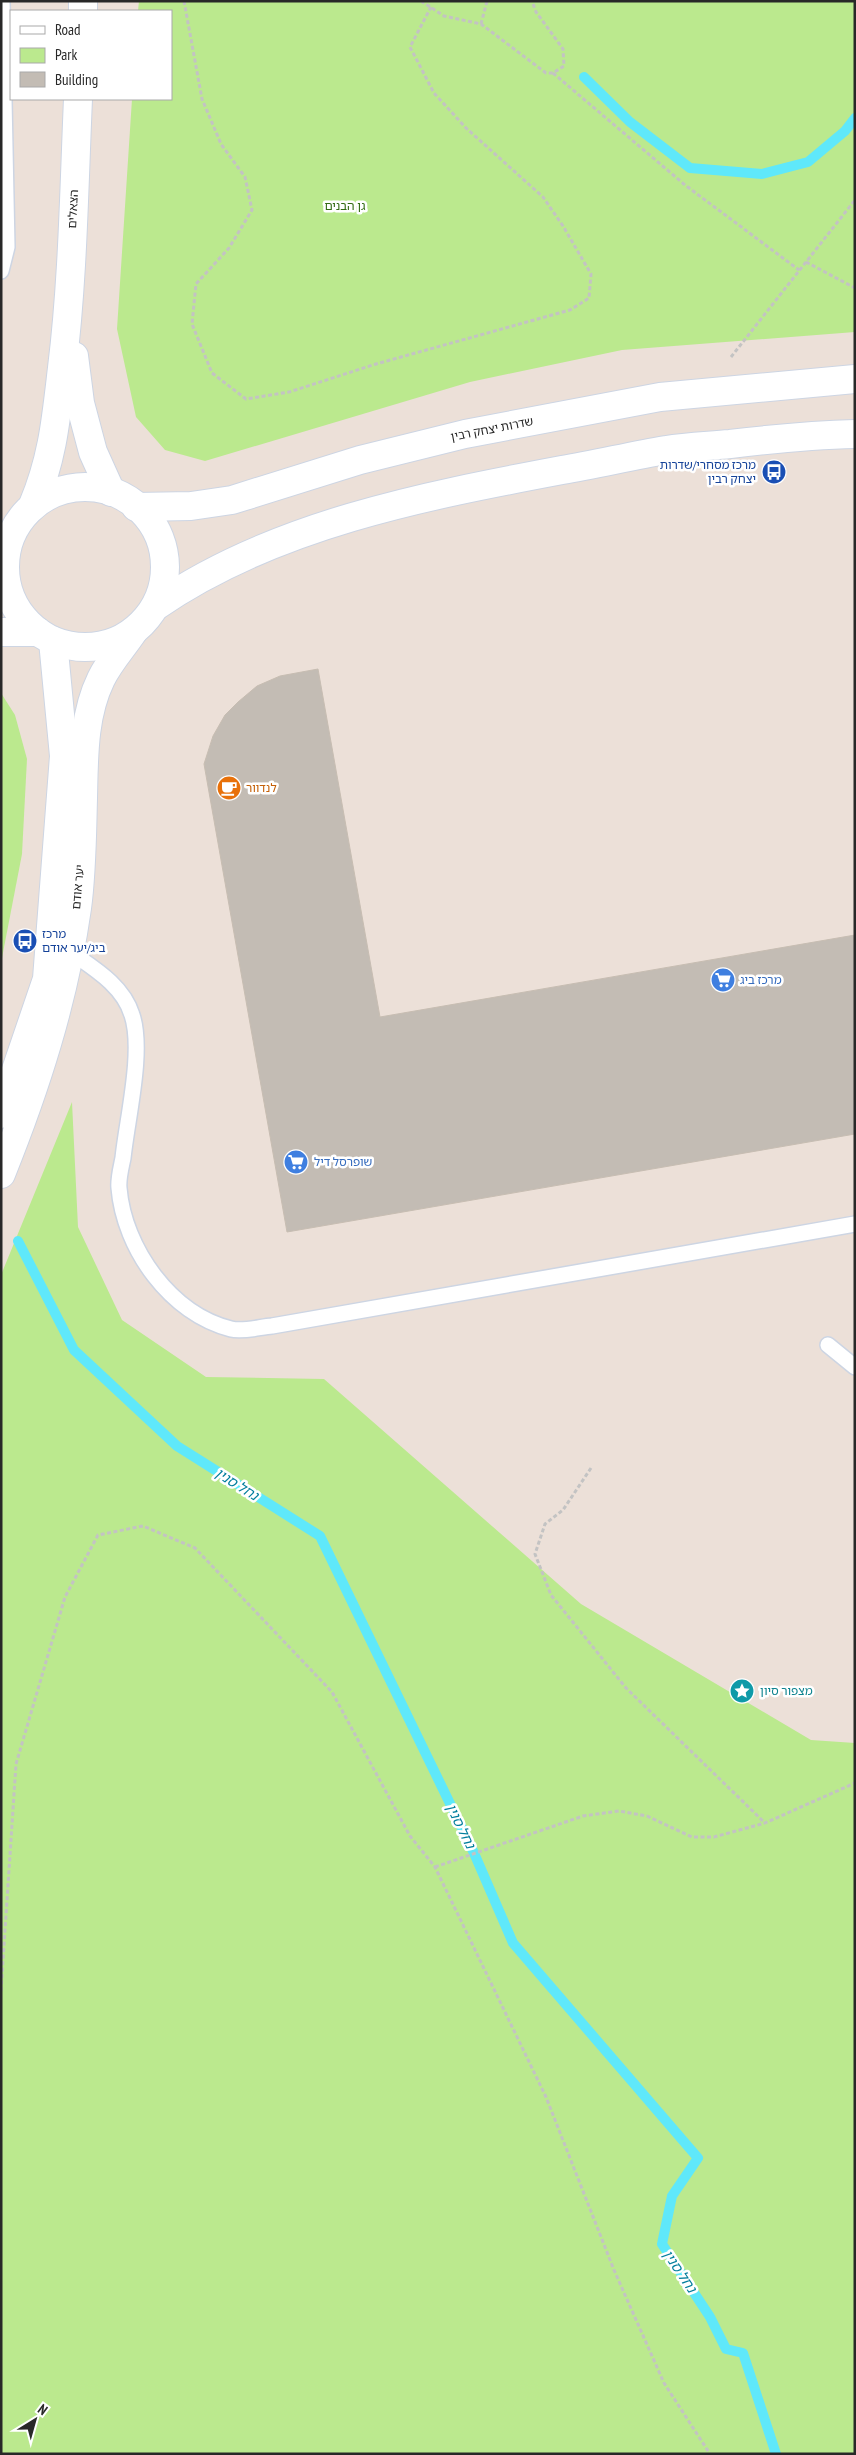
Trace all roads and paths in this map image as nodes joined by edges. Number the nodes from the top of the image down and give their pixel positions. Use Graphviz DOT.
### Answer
graph roads {
  1 [pos="2,1"];
  2 [pos="184,1"];
  3 [pos="421,1"];
  4 [pos="487,1"];
  5 [pos="532,1"];
  6 [pos="431,7"];
  7 [pos="482,24"];
  8 [pos="554,73"];
  9 [pos="78,100"];
  10 [pos="855,200"];
  11 [pos="806,262"];
  12 [pos="799,270"];
  13 [pos="1,271"];
  14 [pos="855,288"];
  15 [pos="68,319"];
  16 [pos="855,379"];
  17 [pos="703,393"];
  18 [pos="855,434"];
  19 [pos="111,492"];
  20 [pos="33,505"];
  21 [pos="136,507"];
  22 [pos="4,546"];
  23 [pos="156,606"];
  24 [pos="1,632"];
  25 [pos="133,632"];
  26 [pos="45,636"];
  27 [pos="69,951"];
  28 [pos="1,1114"];
  29 [pos="1,1174"];
  30 [pos="855,1224"];
  31 [pos="828,1345"];
  32 [pos="855,1367"];
  33 [pos="591,1468"];
  34 [pos="855,1783"];
  35 [pos="765,1822"];
  36 [pos="435,1866"];
  37 [pos="1,1991"];
  38 [pos="710,2454"];
  1 -- 13 [label="lane"];
  2 -- 6 [label="path"];
  3 -- 6 [label="path"];
  4 -- 7 [label="path"];
  5 -- 8 [label="path"];
  6 -- 7 [label="path"];
  7 -- 8 [label="path"];
  8 -- 12 [label="path"];
  9 -- 15 [label="main road, הצאלים"];
  10 -- 11 [label="path"];
  11 -- 12 [label="path"];
  11 -- 14 [label="path"];
  12 -- 17 [label="path"];
  15 -- 19 [label="main road, הצאלים"];
  15 -- 20 [label="main road, הצאלים"];
  16 -- 17 [label="main road, שדרות יצחק רבין"];
  17 -- 21 [label="main road, שדרות יצחק רבין"];
  18 -- 23 [label="main road"];
  19 -- 20 [label="main road"];
  19 -- 21 [label="main road"];
  20 -- 22 [label="main road"];
  21 -- 23 [label="main road"];
  22 -- 26 [label="main road"];
  23 -- 25 [label="main road"];
  24 -- 26 [label="main road"];
  25 -- 26 [label="main road"];
  25 -- 27 [label="main road, יער אודם"];
  26 -- 28 [label="main road, יער אודם"];
  27 -- 29 [label="main road, יער אודם"];
  27 -- 30 [label="lane"];
  31 -- 32 [label="lane"];
  33 -- 35 [label="path"];
  34 -- 35 [label="path"];
  35 -- 36 [label="path"];
  36 -- 37 [label="path"];
  36 -- 38 [label="path"];
}
